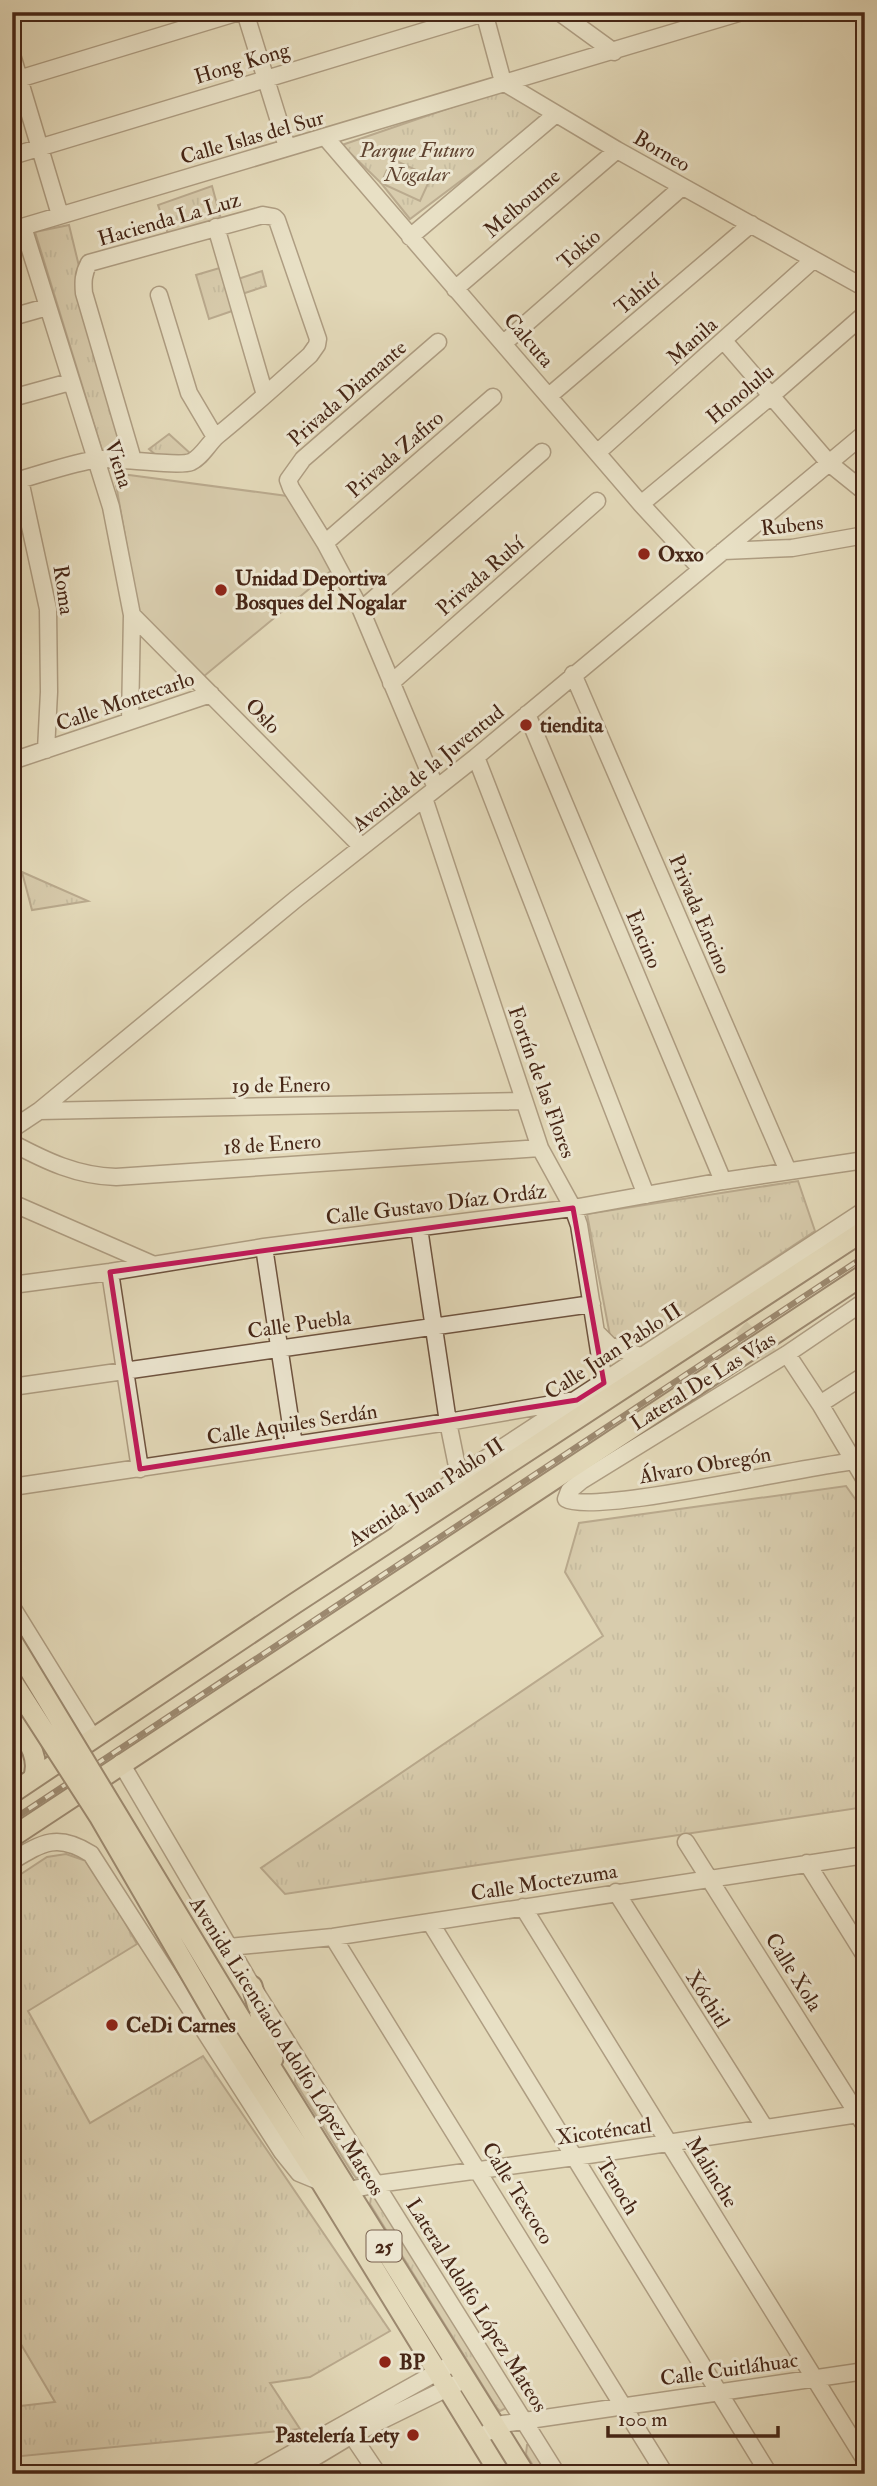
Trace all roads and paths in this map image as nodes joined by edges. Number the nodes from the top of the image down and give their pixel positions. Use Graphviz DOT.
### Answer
graph roads {
  1 [pos="239,12"];
  2 [pos="245,12"];
  3 [pos="559,12"];
  4 [pos="742,12"];
  5 [pos="484,13"];
  6 [pos="614,52"];
  7 [pos="12,55"];
  8 [pos="266,78"];
  9 [pos="16,80"];
  10 [pos="503,82"];
  11 [pos="556,114"];
  12 [pos="326,138"];
  13 [pos="40,147"];
  14 [pos="287,147"];
  15 [pos="617,150"];
  16 [pos="12,156"];
  17 [pos="682,187"];
  18 [pos="60,215"];
  19 [pos="751,224"];
  20 [pos="18,228"];
  21 [pos="216,228"];
  22 [pos="410,237"];
  23 [pos="813,260"];
  24 [pos="865,288"];
  25 [pos="455,289"];
  26 [pos="159,295"];
  27 [pos="47,307"];
  28 [pos="865,314"];
  29 [pos="12,317"];
  30 [pos="724,341"];
  31 [pos="438,342"];
  32 [pos="504,343"];
  33 [pos="70,382"];
  34 [pos="265,395"];
  35 [pos="549,396"];
  36 [pos="771,396"];
  37 [pos="493,397"];
  38 [pos="12,398"];
  39 [pos="865,433"];
  40 [pos="215,437"];
  41 [pos="541,452"];
  42 [pos="598,452"];
  43 [pos="96,460"];
  44 [pos="133,460"];
  45 [pos="829,463"];
  46 [pos="288,480"];
  47 [pos="16,481"];
  48 [pos="865,492"];
  49 [pos="597,500"];
  50 [pos="641,504"];
  51 [pos="865,535"];
  52 [pos="325,543"];
  53 [pos="723,551"];
  54 [pos="701,569"];
  55 [pos="361,610"];
  56 [pos="132,615"];
  57 [pos="573,674"];
  58 [pos="391,682"];
  59 [pos="211,694"];
  60 [pos="527,714"];
  61 [pos="130,721"];
  62 [pos="46,750"];
  63 [pos="476,757"];
  64 [pos="12,761"];
  65 [pos="430,793"];
  66 [pos="362,848"];
  67 [pos="524,1101"];
  68 [pos="39,1111"];
  69 [pos="12,1129"];
  70 [pos="12,1143"];
  71 [pos="540,1148"];
  72 [pos="861,1162"];
  73 [pos="788,1171"];
  74 [pos="723,1181"];
  75 [pos="646,1195"];
  76 [pos="12,1203"];
  77 [pos="573,1208"];
  78 [pos="865,1210"];
  79 [pos="419,1227"];
  80 [pos="865,1230"];
  81 [pos="264,1247"];
  82 [pos="152,1264"];
  83 [pos="110,1272"];
  84 [pos="865,1274"];
  85 [pos="12,1285"];
  86 [pos="865,1301"];
  87 [pos="593,1304"];
  88 [pos="434,1325"];
  89 [pos="596,1332"];
  90 [pos="280,1349"];
  91 [pos="643,1357"];
  92 [pos="777,1357"];
  93 [pos="125,1371"];
  94 [pos="865,1375"];
  95 [pos="604,1383"];
  96 [pos="12,1387"];
  97 [pos="577,1400"];
  98 [pos="820,1404"];
  99 [pos="448,1422"];
  100 [pos="294,1445"];
  101 [pos="859,1460"];
  102 [pos="140,1469"];
  103 [pos="459,1476"];
  104 [pos="865,1480"];
  105 [pos="12,1487"];
  106 [pos="566,1499"];
  107 [pos="395,1538"];
  108 [pos="12,1607"];
  109 [pos="12,1641"];
  110 [pos="12,1681"];
  111 [pos="78,1712"];
  112 [pos="12,1717"];
  113 [pos="93,1738"];
  114 [pos="28,1741"];
  115 [pos="121,1763"];
  116 [pos="33,1779"];
  117 [pos="12,1793"];
  118 [pos="12,1837"];
  119 [pos="686,1842"];
  120 [pos="865,1855"];
  121 [pos="12,1861"];
  122 [pos="807,1863"];
  123 [pos="710,1878"];
  124 [pos="616,1892"];
  125 [pos="523,1907"];
  126 [pos="430,1922"];
  127 [pos="333,1937"];
  128 [pos="229,1947"];
  129 [pos="865,1956"];
  130 [pos="252,1986"];
  131 [pos="280,2084"];
  132 [pos="862,2118"];
  133 [pos="765,2128"];
  134 [pos="669,2143"];
  135 [pos="575,2157"];
  136 [pos="479,2170"];
  137 [pos="321,2182"];
  138 [pos="377,2183"];
  139 [pos="350,2190"];
  140 [pos="455,2362"];
  141 [pos="865,2371"];
  142 [pos="437,2372"];
  143 [pos="814,2378"];
  144 [pos="466,2379"];
  145 [pos="447,2389"];
  146 [pos="719,2392"];
  147 [pos="624,2406"];
  148 [pos="525,2421"];
  149 [pos="497,2427"];
  150 [pos="348,2429"];
  151 [pos="478,2438"];
  152 [pos="865,2460"];
  153 [pos="255,2474"];
  154 [pos="287,2474"];
  155 [pos="378,2474"];
  156 [pos="500,2474"];
  157 [pos="525,2474"];
  158 [pos="557,2474"];
  159 [pos="665,2474"];
  160 [pos="769,2474"];
  1 -- 9 [label="street"];
  2 -- 8 [label="street"];
  3 -- 6 [label="street"];
  4 -- 6 [label="street, Calle Islas del Sur"];
  5 -- 8 [label="street, Hong Kong"];
  5 -- 10 [label="street"];
  6 -- 10 [label="street, Calle Islas del Sur"];
  7 -- 9 [label="street"];
  8 -- 13 [label="street, Hong Kong"];
  8 -- 14 [label="street"];
  9 -- 13 [label="street"];
  10 -- 11 [label="street, Borneo"];
  10 -- 12 [label="street, Calle Islas del Sur"];
  11 -- 15 [label="street, Borneo"];
  11 -- 22 [label="street"];
  12 -- 14 [label="street, Calle Islas del Sur"];
  12 -- 22 [label="street, Calcuta"];
  13 -- 16 [label="street, Hong Kong"];
  13 -- 18 [label="street"];
  14 -- 18 [label="street, Calle Islas del Sur"];
  15 -- 17 [label="street, Borneo"];
  15 -- 25 [label="street, Melbourne"];
  17 -- 19 [label="street, Borneo"];
  17 -- 32 [label="street, Tokio"];
  18 -- 20 [label="street, Calle Islas del Sur"];
  19 -- 23 [label="street, Borneo"];
  19 -- 35 [label="street, Tahití"];
  20 -- 27 [label="street, Viena"];
  21 -- 34 [label="street"];
  21 -- 34 [label="street, Hacienda La Luz"];
  21 -- 44 [label="street, Hacienda La Luz"];
  22 -- 25 [label="street, Calcuta"];
  23 -- 24 [label="street, Borneo"];
  23 -- 30 [label="street, Manila"];
  25 -- 32 [label="street, Calcuta"];
  26 -- 40 [label="street"];
  27 -- 29 [label="street"];
  27 -- 33 [label="street, Viena"];
  28 -- 36 [label="street, Honolulu"];
  30 -- 36 [label="street"];
  30 -- 42 [label="street, Manila"];
  31 -- 46 [label="street, Privada Diamante"];
  32 -- 35 [label="street, Calcuta"];
  33 -- 38 [label="street"];
  33 -- 43 [label="street, Viena"];
  34 -- 40 [label="street, Hacienda La Luz"];
  35 -- 42 [label="street, Calcuta"];
  36 -- 45 [label="street"];
  36 -- 50 [label="street, Honolulu"];
  37 -- 52 [label="street, Privada Zafiro"];
  39 -- 45 [label="street, Avenida de la Juventud"];
  40 -- 44 [label="street, Hacienda La Luz"];
  41 -- 55 [label="street"];
  42 -- 50 [label="street, Calcuta"];
  43 -- 44 [label="street, Hacienda La Luz"];
  43 -- 47 [label="street, Hacienda La Luz"];
  43 -- 56 [label="street, Viena"];
  45 -- 48 [label="street"];
  45 -- 53 [label="street, Avenida de la Juventud"];
  46 -- 52 [label="street, Fortín de las Flores"];
  47 -- 62 [label="street, Roma"];
  49 -- 58 [label="street, Privada Rubí"];
  50 -- 54 [label="street, Calcuta"];
  51 -- 53 [label="street, Rubens"];
  52 -- 55 [label="street, Fortín de las Flores"];
  53 -- 54 [label="street, Avenida de la Juventud"];
  54 -- 57 [label="street, Avenida de la Juventud"];
  55 -- 58 [label="street, Fortín de las Flores"];
  56 -- 59 [label="street, Oslo"];
  56 -- 61 [label="street, Viena"];
  57 -- 60 [label="street, Avenida de la Juventud"];
  57 -- 73 [label="street, Privada Encino"];
  58 -- 65 [label="street, Fortín de las Flores"];
  59 -- 61 [label="street, Calle Montecarlo"];
  59 -- 66 [label="street, Oslo"];
  60 -- 63 [label="street, Avenida de la Juventud"];
  60 -- 74 [label="street, Encino"];
  61 -- 62 [label="street, Calle Montecarlo"];
  62 -- 64 [label="street, Calle Montecarlo"];
  63 -- 65 [label="street, Avenida de la Juventud"];
  63 -- 75 [label="street"];
  65 -- 66 [label="street, Avenida de la Juventud"];
  65 -- 67 [label="street, Fortín de las Flores"];
  66 -- 68 [label="street, Avenida de la Juventud"];
  67 -- 68 [label="street, 19 de Enero"];
  67 -- 71 [label="street, Fortín de las Flores"];
  68 -- 69 [label="street, Avenida de la Juventud"];
  70 -- 71 [label="street, 18 de Enero"];
  71 -- 77 [label="street, Fortín de las Flores"];
  72 -- 73 [label="street, Calle Gustavo Díaz Ordáz"];
  73 -- 74 [label="street, Calle Gustavo Díaz Ordáz"];
  74 -- 75 [label="street, Calle Gustavo Díaz Ordáz"];
  75 -- 77 [label="street, Calle Gustavo Díaz Ordáz"];
  76 -- 82 [label="street"];
  77 -- 79 [label="street, Calle Gustavo Díaz Ordáz"];
  77 -- 87 [label="street, Fortín de las Flores"];
  78 -- 91 [label="street, Calle Juan Pablo II"];
  79 -- 81 [label="street, Calle Gustavo Díaz Ordáz"];
  79 -- 88 [label="street"];
  80 -- 107 [label="main road, Avenida Juan Pablo II"];
  81 -- 82 [label="street, Calle Gustavo Díaz Ordáz"];
  81 -- 90 [label="street"];
  82 -- 83 [label="street, Calle Gustavo Díaz Ordáz"];
  83 -- 85 [label="street, Calle Gustavo Díaz Ordáz"];
  83 -- 93 [label="street"];
  84 -- 115 [label="main road"];
  86 -- 92 [label="street, Lateral De Las Vías"];
  87 -- 88 [label="street, Calle Puebla"];
  87 -- 89 [label="street, Fortín de las Flores"];
  88 -- 90 [label="street, Calle Puebla"];
  88 -- 99 [label="street"];
  89 -- 91 [label="street"];
  89 -- 95 [label="street, Fortín de las Flores"];
  90 -- 93 [label="street, Calle Puebla"];
  90 -- 100 [label="street"];
  91 -- 95 [label="street, Calle Juan Pablo II"];
  92 -- 98 [label="street"];
  92 -- 106 [label="street, Lateral De Las Vías"];
  93 -- 96 [label="street, Calle Puebla"];
  93 -- 102 [label="street"];
  94 -- 98 [label="street"];
  95 -- 97 [label="street, Calle Juan Pablo II"];
  97 -- 99 [label="street, Calle Aquiles Serdán"];
  97 -- 103 [label="street, Calle Juan Pablo II"];
  98 -- 101 [label="street"];
  99 -- 100 [label="street, Calle Aquiles Serdán"];
  99 -- 103 [label="street"];
  100 -- 102 [label="street, Calle Aquiles Serdán"];
  101 -- 104 [label="street"];
  101 -- 106 [label="street, Álvaro Obregón"];
  102 -- 105 [label="street, Calle Aquiles Serdán"];
  103 -- 107 [label="street, Calle Juan Pablo II"];
  107 -- 113 [label="main road, Avenida Juan Pablo II"];
  108 -- 111 [label="street"];
  109 -- 131 [label="main road, Avenida Licenciado Adolfo López Mateos / 25, bridge"];
  110 -- 137 [label="main road, Avenida Licenciado Adolfo López Mateos / 25, bridge"];
  111 -- 113 [label="street"];
  111 -- 114 [label="street"];
  112 -- 114 [label="main road"];
  113 -- 116 [label="main road, Avenida Juan Pablo II"];
  114 -- 116 [label="main road"];
  115 -- 118 [label="main road"];
  115 -- 128 [label="street, Lateral Adolfo López Mateos"];
  116 -- 117 [label="main road, Avenida Juan Pablo II"];
  119 -- 123 [label="street, Calle Xola"];
  120 -- 122 [label="street, Calle Moctezuma"];
  121 -- 137 [label="street"];
  122 -- 123 [label="street, Calle Moctezuma"];
  122 -- 129 [label="street"];
  123 -- 124 [label="street, Calle Moctezuma"];
  123 -- 132 [label="street, Calle Xola"];
  124 -- 125 [label="street, Calle Moctezuma"];
  124 -- 133 [label="street, Xóchitl"];
  125 -- 126 [label="street, Calle Moctezuma"];
  125 -- 134 [label="street, Malinche"];
  126 -- 127 [label="street, Calle Moctezuma"];
  126 -- 135 [label="street, Tenoch"];
  127 -- 128 [label="street, Calle Moctezuma"];
  127 -- 136 [label="street, Calle Texcoco"];
  128 -- 130 [label="street, Lateral Adolfo López Mateos"];
  130 -- 131 [label="main road"];
  130 -- 138 [label="street, Lateral Adolfo López Mateos"];
  131 -- 139 [label="main road, Avenida Licenciado Adolfo López Mateos / 25"];
  132 -- 133 [label="street, Xicoténcatl"];
  133 -- 134 [label="street, Xicoténcatl"];
  134 -- 135 [label="street, Xicoténcatl"];
  134 -- 143 [label="street, Malinche"];
  135 -- 136 [label="street, Xicoténcatl"];
  135 -- 146 [label="street, Tenoch"];
  136 -- 138 [label="street, Xicoténcatl"];
  136 -- 147 [label="street, Calle Texcoco"];
  137 -- 142 [label="main road, Avenida Licenciado Adolfo López Mateos / 25"];
  138 -- 139 [label="street, Xicoténcatl"];
  138 -- 148 [label="street, Lateral Adolfo López Mateos"];
  139 -- 140 [label="main road, Avenida Licenciado Adolfo López Mateos / 25"];
  140 -- 142 [label="street"];
  140 -- 144 [label="main road, Avenida Licenciado Adolfo López Mateos / 25"];
  141 -- 143 [label="street, Calle Cuitláhuac"];
  142 -- 145 [label="main road, Avenida Licenciado Adolfo López Mateos / 25"];
  142 -- 150 [label="street"];
  143 -- 146 [label="street, Calle Cuitláhuac"];
  143 -- 152 [label="street, Malinche"];
  144 -- 145 [label="street"];
  144 -- 149 [label="main road, Avenida Licenciado Adolfo López Mateos / 25"];
  145 -- 150 [label="street"];
  145 -- 151 [label="main road, Avenida Licenciado Adolfo López Mateos / 25"];
  146 -- 147 [label="street, Calle Cuitláhuac"];
  146 -- 160 [label="street, Tenoch"];
  147 -- 148 [label="street, Calle Cuitláhuac"];
  147 -- 159 [label="street, Calle Texcoco"];
  148 -- 149 [label="street, Calle Cuitláhuac"];
  148 -- 158 [label="street, Lateral Adolfo López Mateos"];
  149 -- 151 [label="street, Calle Cuitláhuac"];
  149 -- 157 [label="main road, Avenida Licenciado Adolfo López Mateos / 25"];
  150 -- 153 [label="street"];
  150 -- 154 [label="street"];
  150 -- 155 [label="street"];
  151 -- 156 [label="main road, Avenida Licenciado Adolfo López Mateos / 25"];
}
